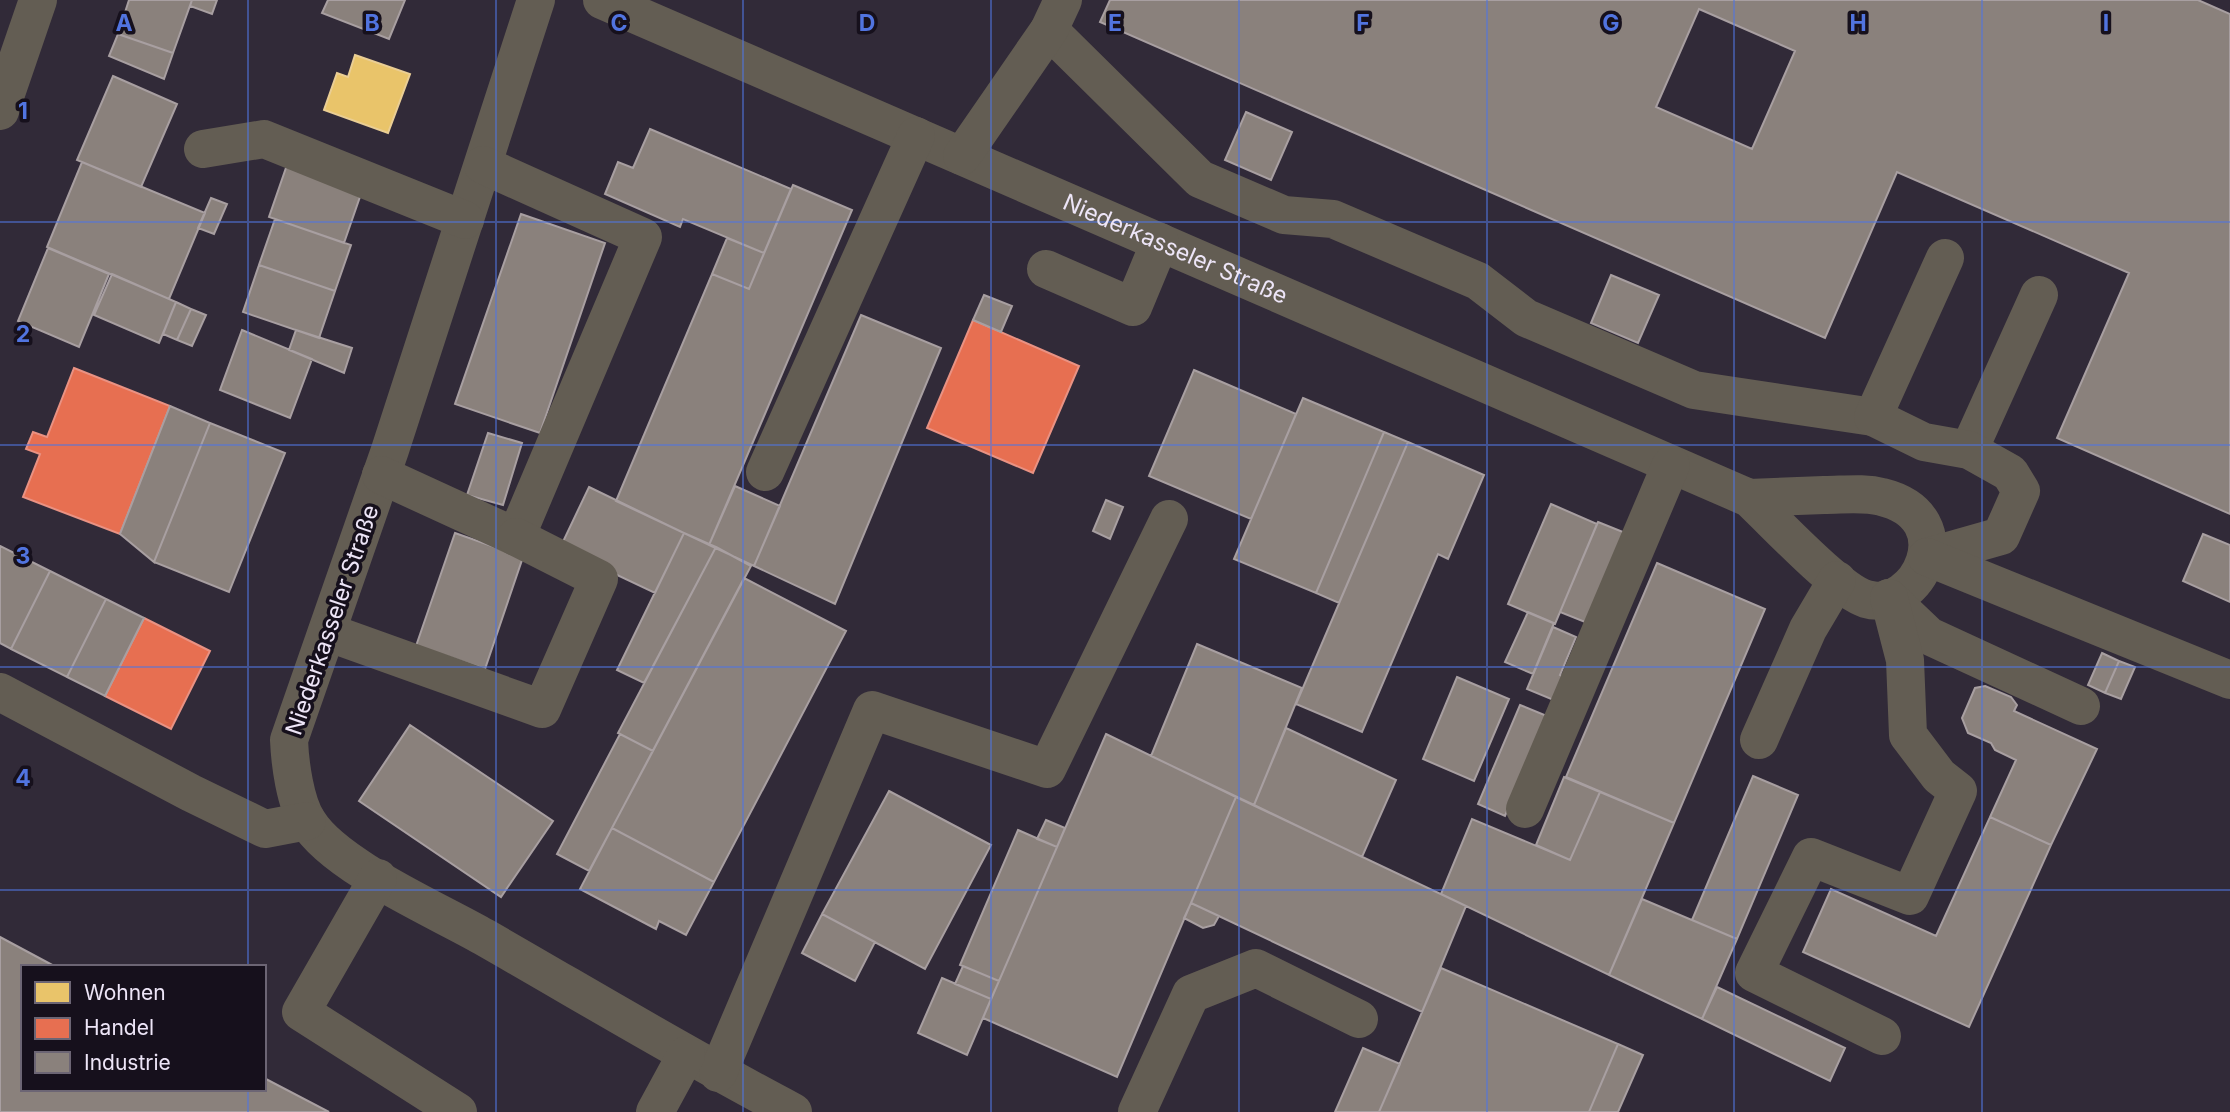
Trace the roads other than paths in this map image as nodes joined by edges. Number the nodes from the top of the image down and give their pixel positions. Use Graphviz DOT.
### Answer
graph roads {
  1 [pos="38,0"];
  2 [pos="536,0"];
  3 [pos="602,0"];
  4 [pos="1056,15"];
  5 [pos="0,111"];
  6 [pos="916,136"];
  7 [pos="203,149"];
  8 [pos="962,156"];
  9 [pos="483,165"];
  10 [pos="465,220"];
  11 [pos="1160,242"];
  12 [pos="1945,258"];
  13 [pos="1046,269"];
  14 [pos="2039,295"];
  15 [pos="1873,417"];
  16 [pos="1969,450"];
  17 [pos="1671,465"];
  18 [pos="765,472"];
  19 [pos="382,475"];
  20 [pos="1748,498"];
  21 [pos="1169,519"];
  22 [pos="516,537"];
  23 [pos="1927,557"];
  24 [pos="1837,580"];
  25 [pos="1889,598"];
  26 [pos="327,632"];
  27 [pos="2230,680"];
  28 [pos="0,692"];
  29 [pos="2081,706"];
  30 [pos="1759,740"];
  31 [pos="1525,810"];
  32 [pos="307,821"];
  33 [pos="378,878"];
  34 [pos="1359,1019"];
  35 [pos="1881,1036"];
  36 [pos="702,1064"];
  37 [pos="458,1112"];
  38 [pos="655,1112"];
  39 [pos="793,1112"];
  40 [pos="1138,1112"];
  1 -- 5 [label="street"];
  2 -- 9 [label="street, Niederkasseler Straße"];
  3 -- 6 [label="street, Niederkasseler Straße"];
  4 -- 8 [label="street"];
  4 -- 15 [label="street"];
  6 -- 8 [label="street, Niederkasseler Straße"];
  6 -- 18 [label="street"];
  7 -- 10 [label="street"];
  8 -- 11 [label="street, Niederkasseler Straße"];
  9 -- 10 [label="street, Niederkasseler Straße"];
  9 -- 22 [label="street"];
  10 -- 19 [label="street, Niederkasseler Straße"];
  11 -- 13 [label="street"];
  11 -- 17 [label="street, Niederkasseler Straße"];
  12 -- 15 [label="street"];
  14 -- 16 [label="street"];
  15 -- 16 [label="street"];
  16 -- 23 [label="street"];
  17 -- 20 [label="street, Niederkasseler Straße"];
  17 -- 31 [label="street"];
  19 -- 22 [label="street"];
  19 -- 26 [label="street, Niederkasseler Straße"];
  20 -- 23 [label="street, Niederkasseler Straße"];
  20 -- 24 [label="street, Niederkasseler Straße"];
  21 -- 36 [label="street"];
  22 -- 26 [label="street"];
  23 -- 25 [label="street"];
  23 -- 27 [label="street"];
  24 -- 25 [label="street, Niederkasseler Straße"];
  24 -- 30 [label="street"];
  25 -- 29 [label="street"];
  25 -- 35 [label="street"];
  26 -- 32 [label="street, Niederkasseler Straße"];
  28 -- 32 [label="street"];
  32 -- 33 [label="street, Niederkasseler Straße"];
  33 -- 36 [label="street, Niederkasseler Straße"];
  33 -- 37 [label="street"];
  34 -- 40 [label="street"];
  36 -- 38 [label="street"];
  36 -- 39 [label="street, Niederkasseler Straße"];
}
